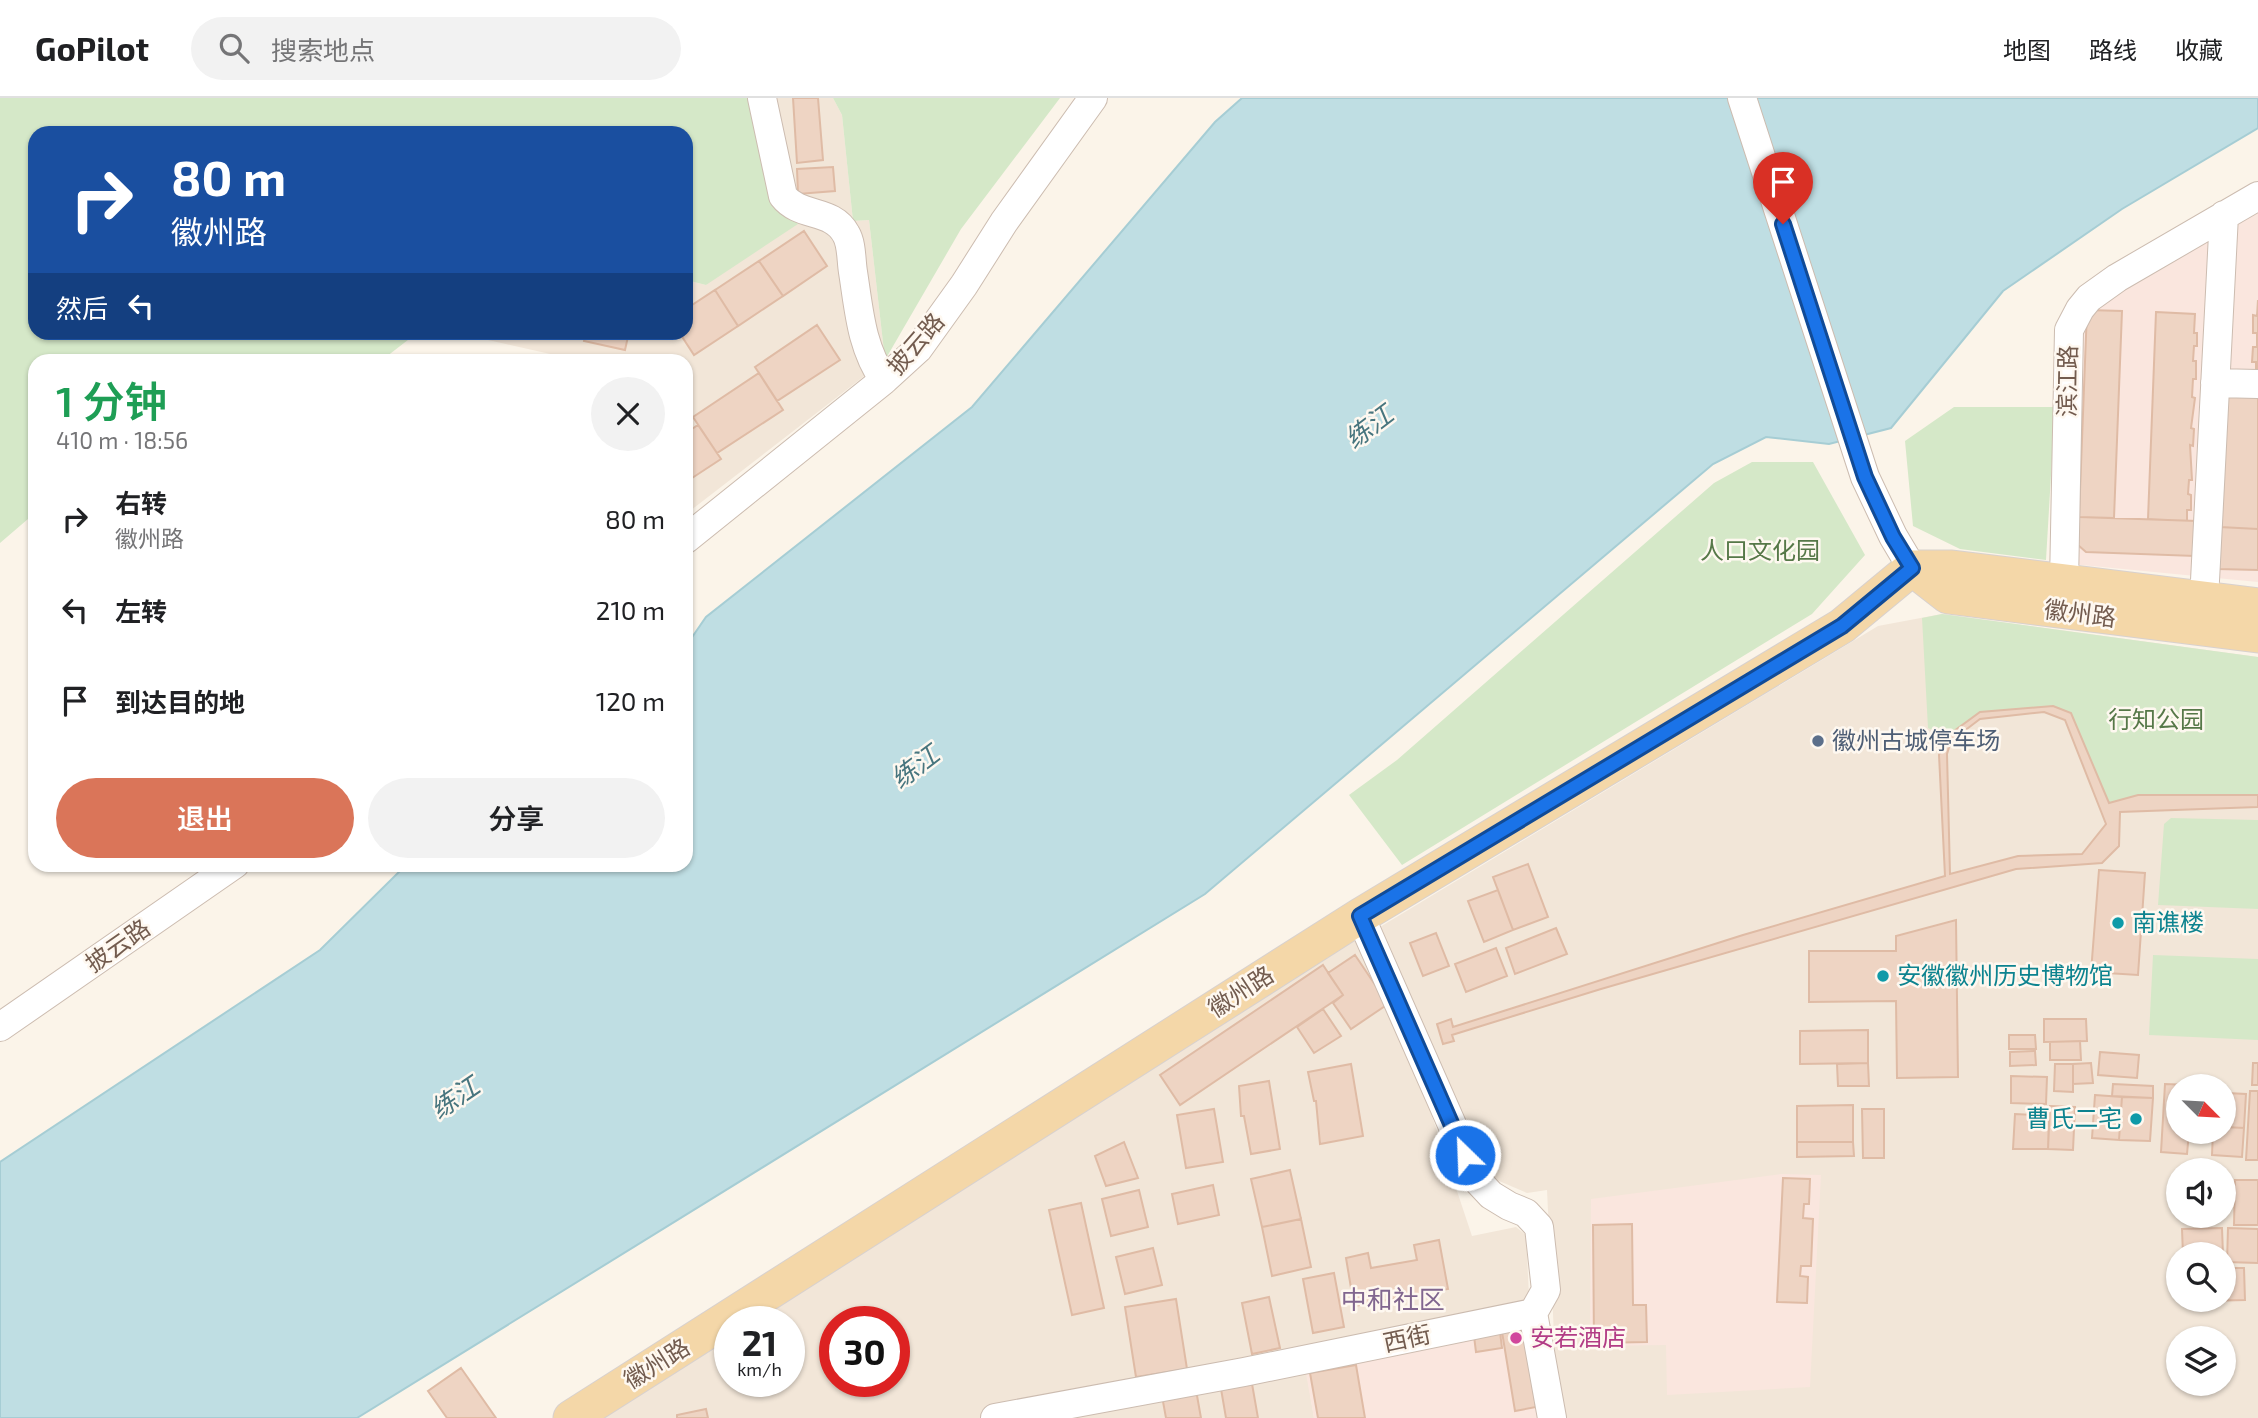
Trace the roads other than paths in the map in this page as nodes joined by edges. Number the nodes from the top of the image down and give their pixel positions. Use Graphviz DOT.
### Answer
graph roads {
  1 [pos="762,98"];
  2 [pos="1093,98"];
  3 [pos="1742,98"];
  4 [pos="2258,195"];
  5 [pos="2224,215"];
  6 [pos="884,380"];
  7 [pos="2215,383"];
  8 [pos="2258,384"];
  9 [pos="693,533"];
  10 [pos="1912,568"];
  11 [pos="2064,583"];
  12 [pos="2204,600"];
  13 [pos="2258,606"];
  14 [pos="2258,635"];
  15 [pos="223,872"];
  16 [pos="1360,916"];
  17 [pos="0,1027"];
  18 [pos="1533,1313"];
  19 [pos="571,1418"];
  20 [pos="995,1418"];
  21 [pos="1552,1418"];
  1 -- 6 [label="street"];
  2 -- 6 [label="street, 披云路"];
  3 -- 10 [label="street"];
  4 -- 5 [label="street, 滨江路"];
  5 -- 7 [label="street"];
  5 -- 11 [label="street, 滨江路"];
  6 -- 9 [label="street, 披云路"];
  7 -- 8 [label="street"];
  7 -- 12 [label="street"];
  10 -- 11 [label="main road, 徽州路"];
  10 -- 14 [label="main road, 徽州路"];
  10 -- 16 [label="main road, 徽州路"];
  11 -- 12 [label="main road, 徽州路"];
  12 -- 13 [label="main road, 徽州路"];
  15 -- 17 [label="street, 披云路"];
  16 -- 18 [label="street"];
  16 -- 19 [label="main road, 徽州路"];
  18 -- 20 [label="street, 西街"];
  18 -- 21 [label="street"];
}
